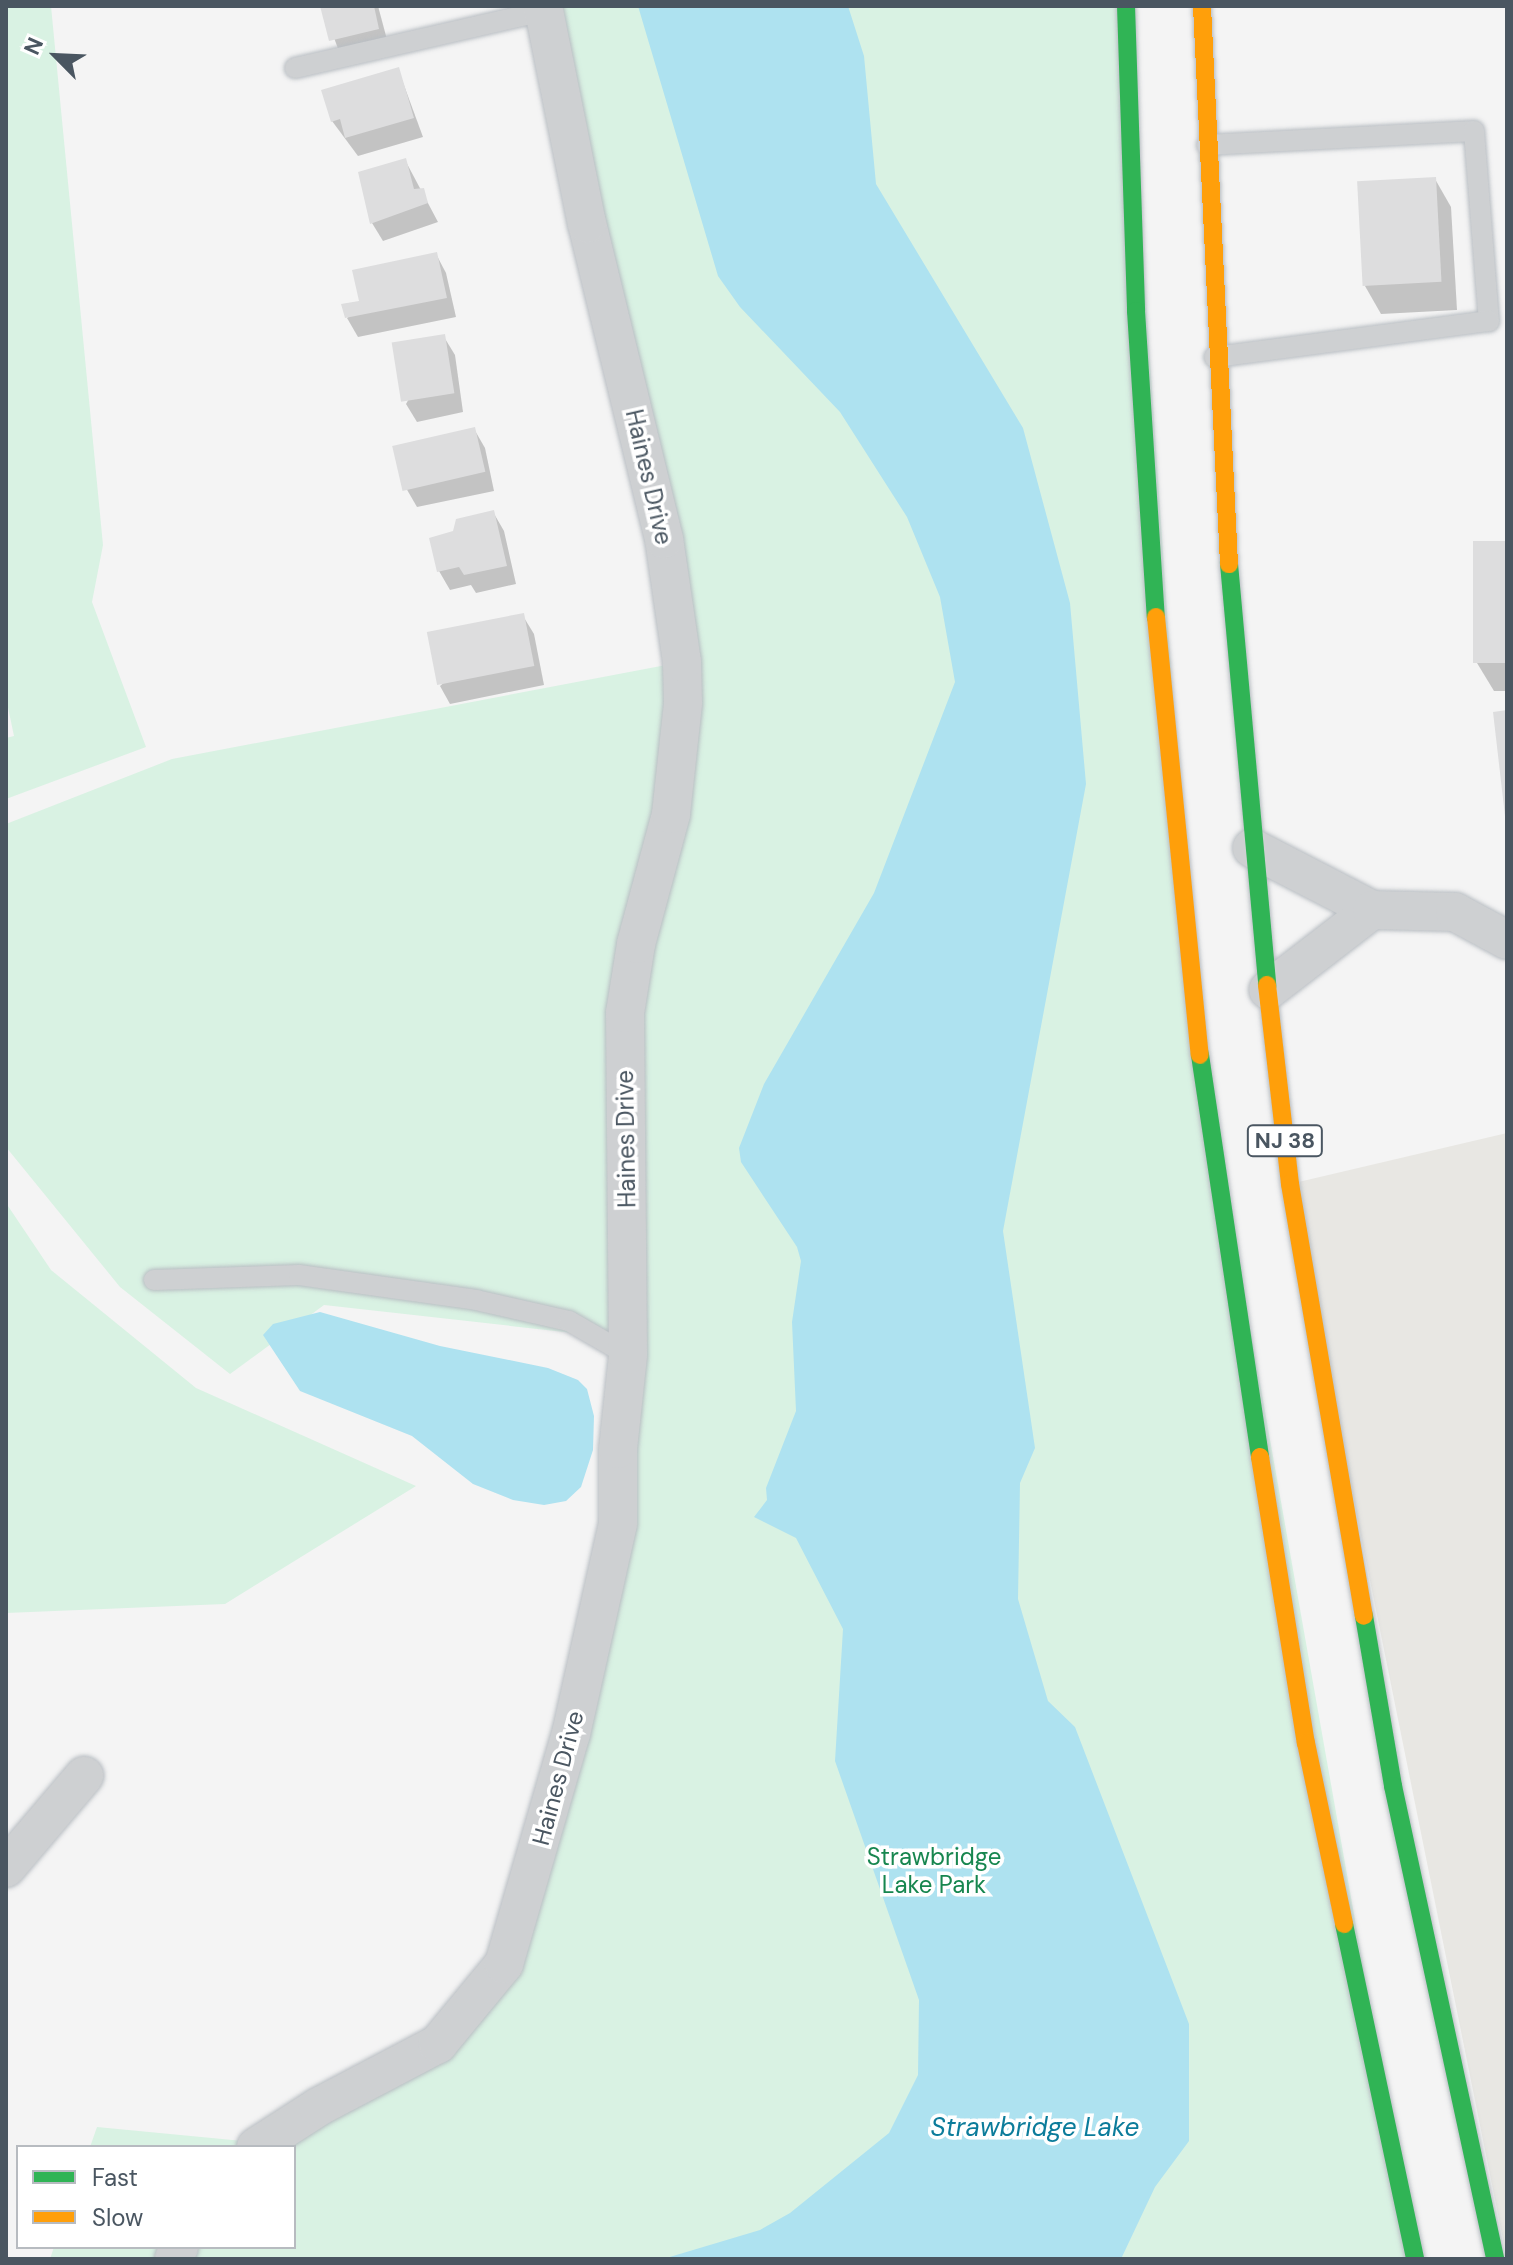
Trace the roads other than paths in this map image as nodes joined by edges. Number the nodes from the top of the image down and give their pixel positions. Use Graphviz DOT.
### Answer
graph roads {
  1 [pos="1126,6"];
  2 [pos="1202,6"];
  3 [pos="543,9"];
  4 [pos="295,68"];
  5 [pos="1207,145"];
  6 [pos="1214,357"];
  7 [pos="1252,848"];
  8 [pos="1372,910"];
  9 [pos="1507,940"];
  10 [pos="1268,990"];
  11 [pos="154,1280"];
  12 [pos="628,1366"];
  13 [pos="84,1776"];
  14 [pos="6,1868"];
  15 [pos="259,2145"];
  16 [pos="1415,2259"];
  17 [pos="1495,2259"];
  1 -- 16 [label="highway, NJ 38"];
  2 -- 5 [label="highway, NJ 38"];
  3 -- 4 [label="lane"];
  3 -- 12 [label="street, Haines Drive"];
  5 -- 6 [label="highway, NJ 38"];
  5 -- 6 [label="lane"];
  6 -- 7 [label="highway, NJ 38"];
  7 -- 8 [label="street"];
  7 -- 10 [label="highway, NJ 38"];
  8 -- 9 [label="street"];
  8 -- 10 [label="street"];
  10 -- 17 [label="highway, NJ 38"];
  11 -- 12 [label="lane"];
  12 -- 15 [label="street, Haines Drive"];
  13 -- 14 [label="street"];
}
